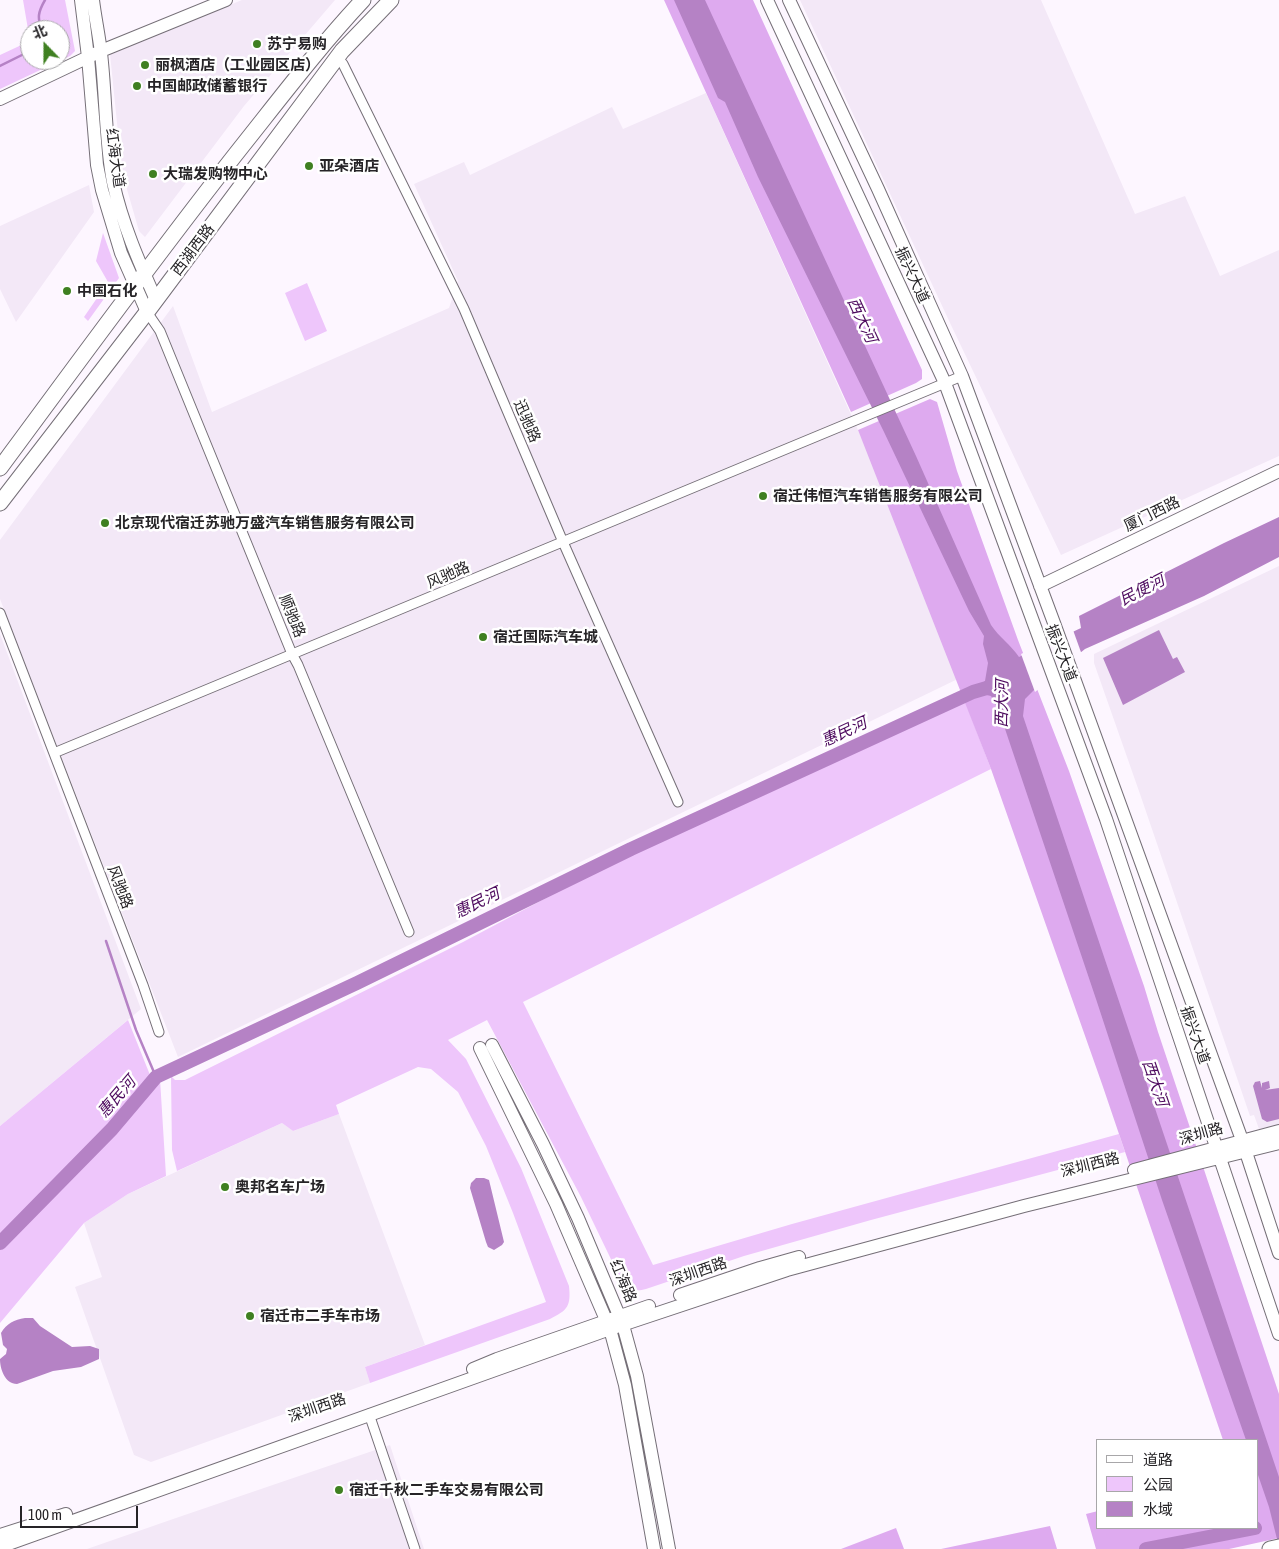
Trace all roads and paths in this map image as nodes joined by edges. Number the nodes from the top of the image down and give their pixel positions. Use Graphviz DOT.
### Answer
graph roads {
  1 [pos="81,0"];
  2 [pos="92,0"];
  3 [pos="226,0"];
  4 [pos="363,0"];
  5 [pos="390,0"];
  6 [pos="767,0"];
  7 [pos="789,0"];
  8 [pos="101,51"];
  9 [pos="337,57"];
  10 [pos="89,61"];
  11 [pos="0,99"];
  12 [pos="0,106"];
  13 [pos="140,279"];
  14 [pos="156,300"];
  15 [pos="147,312"];
  16 [pos="962,376"];
  17 [pos="945,383"];
  18 [pos="0,468"];
  19 [pos="1279,471"];
  20 [pos="0,503"];
  21 [pos="563,542"];
  22 [pos="1040,586"];
  23 [pos="0,613"];
  24 [pos="292,654"];
  25 [pos="54,753"];
  26 [pos="678,802"];
  27 [pos="409,932"];
  28 [pos="159,1032"];
  29 [pos="1279,1131"];
  30 [pos="1279,1142"];
  31 [pos="1244,1145"];
  32 [pos="1218,1152"];
  33 [pos="1135,1174"];
  34 [pos="1279,1254"];
  35 [pos="622,1320"];
  36 [pos="609,1325"];
  37 [pos="1279,1334"];
  38 [pos="369,1414"];
  39 [pos="0,1536"];
  40 [pos="0,1547"];
  41 [pos="415,1549"];
  42 [pos="654,1549"];
  43 [pos="669,1549"];
  1 -- 10 [label="street, 红海大道"];
  2 -- 8 [label="street, 红海大道"];
  3 -- 8 [label="street"];
  4 -- 13 [label="main road, 西湖西路"];
  5 -- 9 [label="main road, 西湖西路"];
  6 -- 17 [label="street, 振兴大道"];
  7 -- 16 [label="street, 振兴大道"];
  8 -- 10 [label="street"];
  8 -- 13 [label="street, 红海大道"];
  9 -- 14 [label="main road, 西湖西路"];
  9 -- 21 [label="street, 迅驰路"];
  10 -- 11 [label="street"];
  10 -- 12 [label="street"];
  10 -- 13 [label="street, 红海大道"];
  13 -- 14 [label="street, 红海大道"];
  13 -- 15 [label="street, 红海大道"];
  13 -- 18 [label="main road, 西湖西路"];
  14 -- 15 [label="main road, 西湖西路"];
  15 -- 20 [label="main road, 西湖西路"];
  15 -- 24 [label="street, 顺驰路"];
  16 -- 17 [label="street, 风驰路"];
  16 -- 22 [label="street, 振兴大道"];
  17 -- 21 [label="street, 风驰路"];
  17 -- 32 [label="street, 振兴大道"];
  19 -- 22 [label="street, 厦门西路"];
  21 -- 24 [label="street, 风驰路"];
  21 -- 26 [label="street, 迅驰路"];
  22 -- 31 [label="street, 振兴大道"];
  23 -- 25 [label="street, 风驰路"];
  24 -- 25 [label="street, 风驰路"];
  24 -- 27 [label="street, 顺驰路"];
  25 -- 28 [label="street, 风驰路"];
  29 -- 31 [label="street, 深圳路"];
  30 -- 31 [label="street, 深圳路"];
  31 -- 32 [label="street, 深圳路"];
  31 -- 34 [label="street, 振兴大道"];
  32 -- 33 [label="street, 深圳路"];
  32 -- 37 [label="street, 振兴大道"];
  33 -- 35 [label="street, 深圳西路"];
  35 -- 36 [label="street, 深圳西路"];
  35 -- 36 [label="street, 红海路"];
  35 -- 43 [label="street, 红海路"];
  36 -- 38 [label="street, 深圳西路"];
  36 -- 39 [label="street, 深圳西路"];
  36 -- 42 [label="street, 红海路"];
  38 -- 40 [label="street, 深圳西路"];
  38 -- 41 [label="street"];
}
